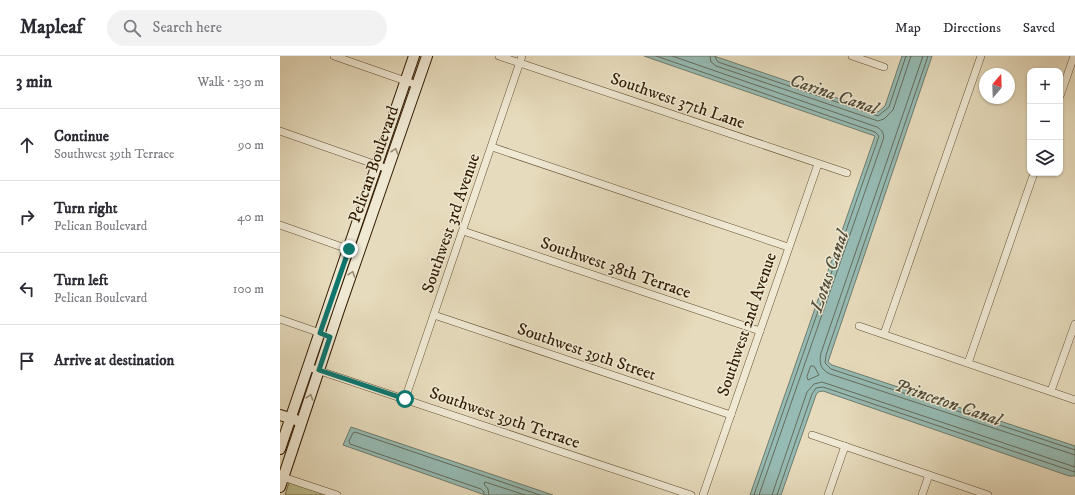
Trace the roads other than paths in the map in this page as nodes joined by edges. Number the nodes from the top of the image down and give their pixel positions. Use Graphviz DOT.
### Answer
graph roads {
  1 [pos="334,56"];
  2 [pos="414,56"];
  3 [pos="427,56"];
  4 [pos="499,56"];
  5 [pos="854,56"];
  6 [pos="981,56"];
  7 [pos="1074,56"];
  8 [pos="521,60"];
  9 [pos="884,67"];
  10 [pos="406,81"];
  11 [pos="417,85"];
  12 [pos="1063,87"];
  13 [pos="280,131"];
  14 [pos="492,147"];
  15 [pos="818,164"];
  16 [pos="377,166"];
  17 [pos="388,169"];
  18 [pos="847,172"];
  19 [pos="1033,176"];
  20 [pos="280,225"];
  21 [pos="463,231"];
  22 [pos="788,247"];
  23 [pos="349,249"];
  24 [pos="359,253"];
  25 [pos="434,315"];
  26 [pos="280,320"];
  27 [pos="1075,324"];
  28 [pos="859,326"];
  29 [pos="760,331"];
  30 [pos="320,333"];
  31 [pos="884,334"];
  32 [pos="330,337"];
  33 [pos="968,363"];
  34 [pos="308,367"];
  35 [pos="319,370"];
  36 [pos="1051,392"];
  37 [pos="405,399"];
  38 [pos="1075,400"];
  39 [pos="280,414"];
  40 [pos="731,415"];
  41 [pos="291,418"];
  42 [pos="302,422"];
  43 [pos="283,427"];
  44 [pos="298,432"];
  45 [pos="812,435"];
  46 [pos="845,446"];
  47 [pos="280,449"];
  48 [pos="929,475"];
  49 [pos="282,476"];
  50 [pos="280,487"];
  51 [pos="337,495"];
  52 [pos="691,495"];
  53 [pos="703,495"];
  54 [pos="828,495"];
  55 [pos="922,495"];
  56 [pos="988,495"];
  1 -- 10 [label="street"];
  2 -- 10 [label="street, Pelican Boulevard"];
  3 -- 11 [label="street, Pelican Boulevard"];
  4 -- 8 [label="street, Southwest 37th Lane"];
  5 -- 9 [label="street"];
  6 -- 31 [label="street"];
  7 -- 12 [label="street"];
  8 -- 14 [label="street, Southwest 3rd Avenue"];
  8 -- 15 [label="street, Southwest 37th Lane"];
  10 -- 11 [label="street"];
  10 -- 16 [label="street, Pelican Boulevard"];
  17 -- 11 [label="street, Pelican Boulevard, one-way"];
  13 -- 16 [label="street"];
  14 -- 21 [label="street, Southwest 3rd Avenue"];
  14 -- 22 [label="street"];
  15 -- 18 [label="street, Southwest 37th Lane"];
  15 -- 22 [label="street, Southwest 2nd Avenue"];
  16 -- 17 [label="street"];
  16 -- 23 [label="street, Pelican Boulevard"];
  17 -- 24 [label="street, Pelican Boulevard"];
  19 -- 33 [label="street"];
  20 -- 23 [label="street"];
  21 -- 25 [label="street, Southwest 3rd Avenue"];
  21 -- 29 [label="street, Southwest 38th Terrace"];
  22 -- 29 [label="street, Southwest 2nd Avenue"];
  23 -- 24 [label="street"];
  23 -- 30 [label="street, Pelican Boulevard"];
  32 -- 24 [label="street, Pelican Boulevard, one-way"];
  25 -- 37 [label="street, Southwest 3rd Avenue"];
  25 -- 40 [label="street, Southwest 39th Street"];
  26 -- 30 [label="street"];
  27 -- 36 [label="street"];
  28 -- 31 [label="street"];
  29 -- 40 [label="street, Southwest 2nd Avenue"];
  30 -- 32 [label="street"];
  30 -- 34 [label="street, Pelican Boulevard"];
  31 -- 33 [label="street"];
  32 -- 35 [label="street, Pelican Boulevard"];
  33 -- 36 [label="street"];
  34 -- 35 [label="street, Southwest 39th Terrace"];
  34 -- 41 [label="street, Pelican Boulevard"];
  35 -- 37 [label="street, Southwest 39th Terrace"];
  42 -- 35 [label="street, Pelican Boulevard, one-way"];
  36 -- 38 [label="street"];
  37 -- 52 [label="street, Southwest 39th Terrace"];
  39 -- 41 [label="street"];
  40 -- 53 [label="street, Southwest 2nd Avenue"];
  41 -- 42 [label="street"];
  41 -- 43 [label="street, Pelican Boulevard"];
  42 -- 44 [label="street, Pelican Boulevard"];
  43 -- 44 [label="street"];
  43 -- 47 [label="street, Pelican Boulevard"];
  44 -- 49 [label="street, Pelican Boulevard"];
  45 -- 46 [label="street"];
  46 -- 48 [label="street"];
  46 -- 54 [label="street"];
  48 -- 55 [label="street"];
  48 -- 56 [label="street"];
  49 -- 50 [label="street, Pelican Boulevard"];
  49 -- 51 [label="street"];
}
